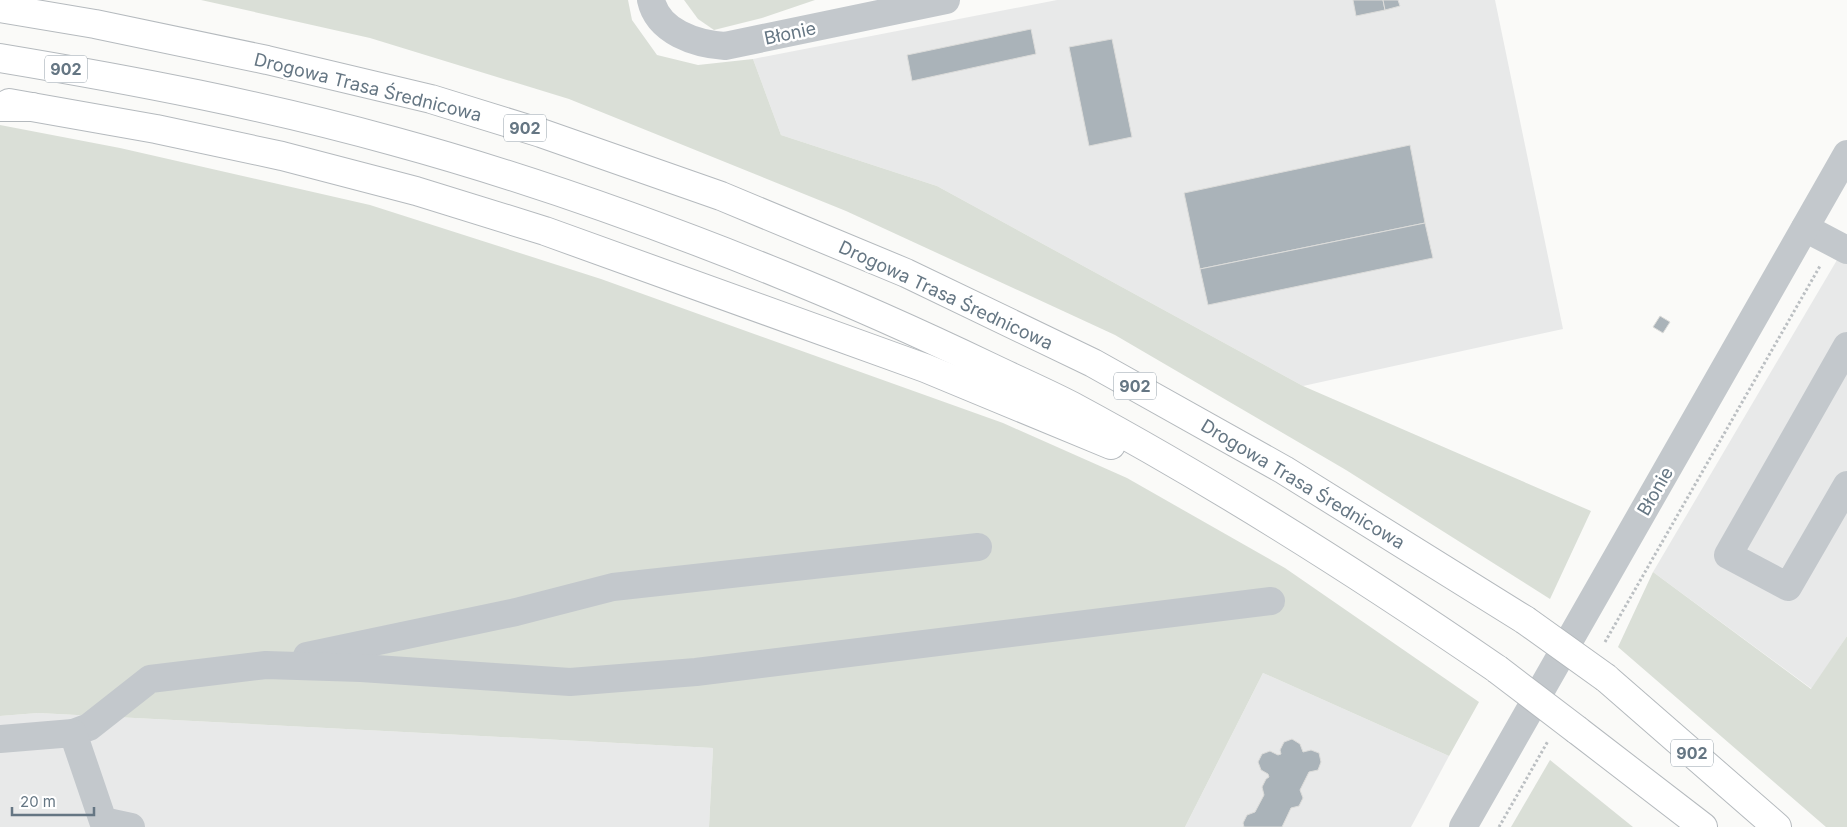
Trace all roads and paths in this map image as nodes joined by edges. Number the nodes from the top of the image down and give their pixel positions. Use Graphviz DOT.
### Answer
graph roads {
  1 [pos="652,0"];
  2 [pos="946,0"];
  3 [pos="0,8"];
  4 [pos="0,58"];
  5 [pos="0,102"];
  6 [pos="0,107"];
  7 [pos="32,107"];
  8 [pos="1847,154"];
  9 [pos="1805,228"];
  10 [pos="1840,246"];
  11 [pos="1847,346"];
  12 [pos="1847,485"];
  13 [pos="1223,492"];
  14 [pos="978,547"];
  15 [pos="1271,601"];
  16 [pos="1600,650"];
  17 [pos="266,665"];
  18 [pos="1564,732"];
  19 [pos="72,733"];
  20 [pos="0,739"];
  21 [pos="104,824"];
  22 [pos="131,827"];
  23 [pos="1463,827"];
  24 [pos="1498,827"];
  25 [pos="1703,827"];
  26 [pos="1777,827"];
  1 -- 2 [label="street, Błonie"];
  3 -- 26 [label="main road, Drogowa Trasa Średnicowa / 902, bridge"];
  4 -- 13 [label="main road, 902"];
  5 -- 7 [label="main road"];
  6 -- 7 [label="main road"];
  7 -- 13 [label="main road"];
  8 -- 9 [label="street, Błonie"];
  9 -- 10 [label="street"];
  9 -- 23 [label="street, Błonie"];
  10 -- 16 [label="path"];
  11 -- 12 [label="street"];
  13 -- 18 [label="main road, 902, bridge"];
  14 -- 17 [label="street"];
  15 -- 17 [label="street"];
  17 -- 19 [label="street"];
  18 -- 24 [label="path"];
  18 -- 25 [label="main road, 902"];
  19 -- 20 [label="street"];
  19 -- 21 [label="street"];
  21 -- 22 [label="street"];
}
